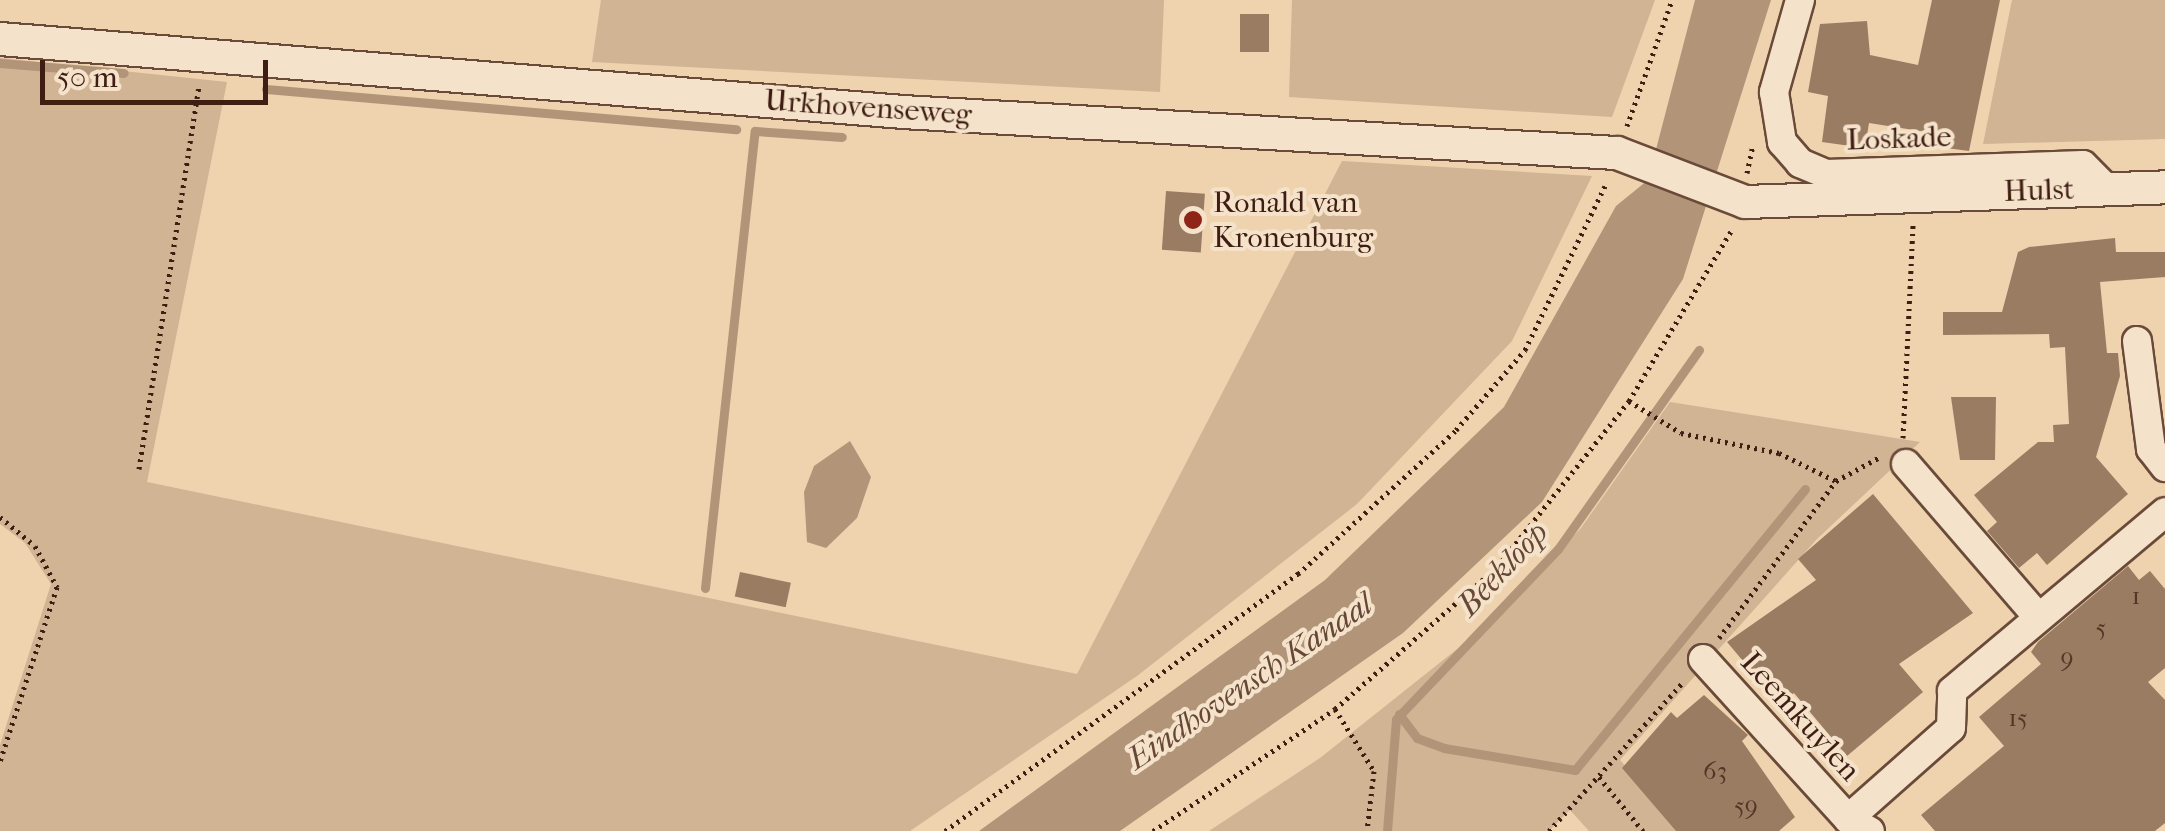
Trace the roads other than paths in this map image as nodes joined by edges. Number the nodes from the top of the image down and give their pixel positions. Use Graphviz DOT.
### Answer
graph roads {
  1 [pos="1800,0"];
  2 [pos="0,39"];
  3 [pos="2165,187"];
  4 [pos="2108,188"];
  5 [pos="1737,200"];
  6 [pos="2137,341"];
  7 [pos="1898,454"];
  8 [pos="2165,468"];
  9 [pos="2165,512"];
  10 [pos="2038,616"];
  11 [pos="1704,658"];
  12 [pos="1859,825"];
  1 -- 4 [label="street, Loskade"];
  2 -- 5 [label="street, Urkhovenseweg"];
  3 -- 4 [label="street, Hulst"];
  4 -- 5 [label="street, Hulst"];
  6 -- 8 [label="street"];
  7 -- 10 [label="street"];
  9 -- 10 [label="street, Leemkuylen"];
  10 -- 12 [label="street, Leemkuylen"];
  11 -- 12 [label="street, Leemkuylen"];
}
